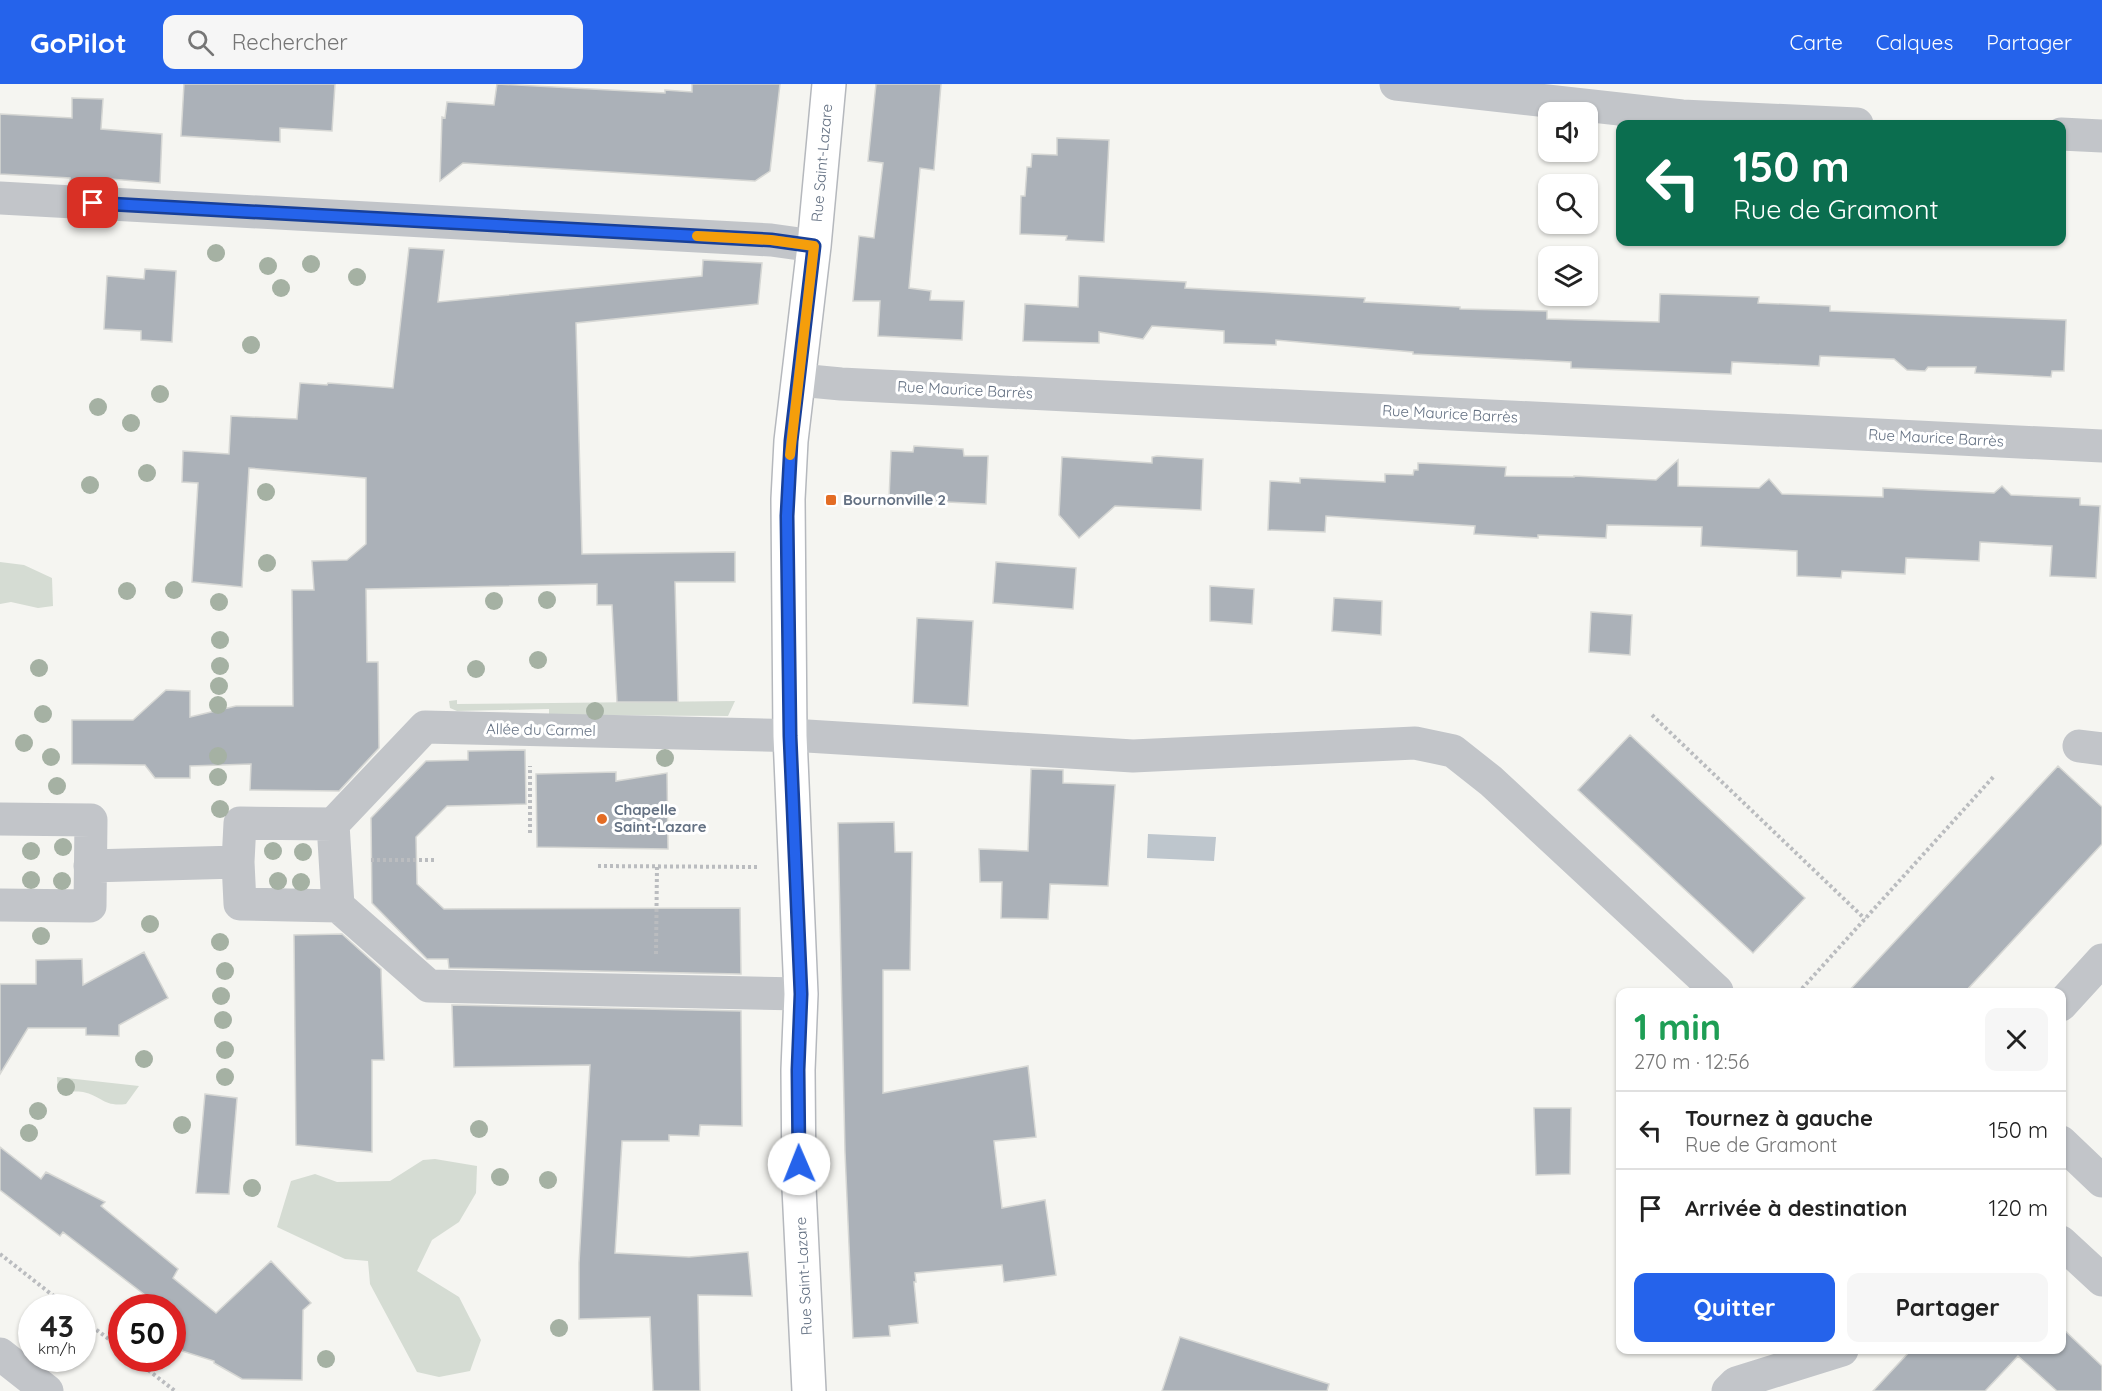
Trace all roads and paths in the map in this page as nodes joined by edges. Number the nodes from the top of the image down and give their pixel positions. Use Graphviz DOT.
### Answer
graph roads {
  1 [pos="829,84"];
  2 [pos="1396,84"];
  3 [pos="1770,120"];
  4 [pos="2066,134"];
  5 [pos="2102,136"];
  6 [pos="0,198"];
  7 [pos="814,246"];
  8 [pos="799,380"];
  9 [pos="2102,446"];
  10 [pos="1652,715"];
  11 [pos="790,736"];
  12 [pos="1995,776"];
  13 [pos="529,788"];
  14 [pos="0,819"];
  15 [pos="333,824"];
  16 [pos="530,833"];
  17 [pos="366,860"];
  18 [pos="436,860"];
  19 [pos="238,862"];
  20 [pos="90,866"];
  21 [pos="598,866"];
  22 [pos="657,866"];
  23 [pos="795,866"];
  24 [pos="0,905"];
  25 [pos="338,906"];
  26 [pos="1865,919"];
  27 [pos="2102,960"];
  28 [pos="1713,988"];
  29 [pos="1803,988"];
  30 [pos="657,990"];
  31 [pos="801,994"];
  32 [pos="2066,1000"];
  33 [pos="2066,1147"];
  34 [pos="2102,1181"];
  35 [pos="2066,1247"];
  36 [pos="0,1254"];
  37 [pos="2102,1280"];
  38 [pos="51,1294"];
  39 [pos="0,1354"];
  40 [pos="1829,1354"];
  41 [pos="151,1372"];
  42 [pos="47,1391"];
  43 [pos="175,1391"];
  44 [pos="809,1391"];
  45 [pos="1728,1391"];
  1 -- 7 [label="main road, Rue Saint-Lazare"];
  2 -- 3 [label="street"];
  4 -- 5 [label="street"];
  6 -- 7 [label="street"];
  7 -- 8 [label="main road, Rue Saint-Lazare"];
  8 -- 9 [label="street, Rue Maurice Barrès"];
  8 -- 11 [label="main road, Rue Saint-Lazare"];
  10 -- 26 [label="path"];
  11 -- 15 [label="street, Allée du Carmel"];
  11 -- 23 [label="main road, Rue Saint-Lazare"];
  11 -- 28 [label="street, Allée du Carmel"];
  12 -- 26 [label="path"];
  13 -- 16 [label="path"];
  14 -- 20 [label="street"];
  15 -- 19 [label="street"];
  15 -- 25 [label="street"];
  17 -- 18 [label="path"];
  19 -- 20 [label="street"];
  19 -- 25 [label="street"];
  20 -- 24 [label="street"];
  21 -- 22 [label="path"];
  22 -- 23 [label="path"];
  22 -- 30 [label="path"];
  23 -- 31 [label="main road, Rue Saint-Lazare"];
  25 -- 30 [label="street"];
  26 -- 29 [label="path"];
  27 -- 32 [label="street"];
  30 -- 31 [label="street"];
  31 -- 44 [label="main road, Rue Saint-Lazare"];
  33 -- 34 [label="street"];
  35 -- 37 [label="street"];
  36 -- 38 [label="path"];
  39 -- 42 [label="street"];
  40 -- 45 [label="street"];
  41 -- 43 [label="path"];
}
